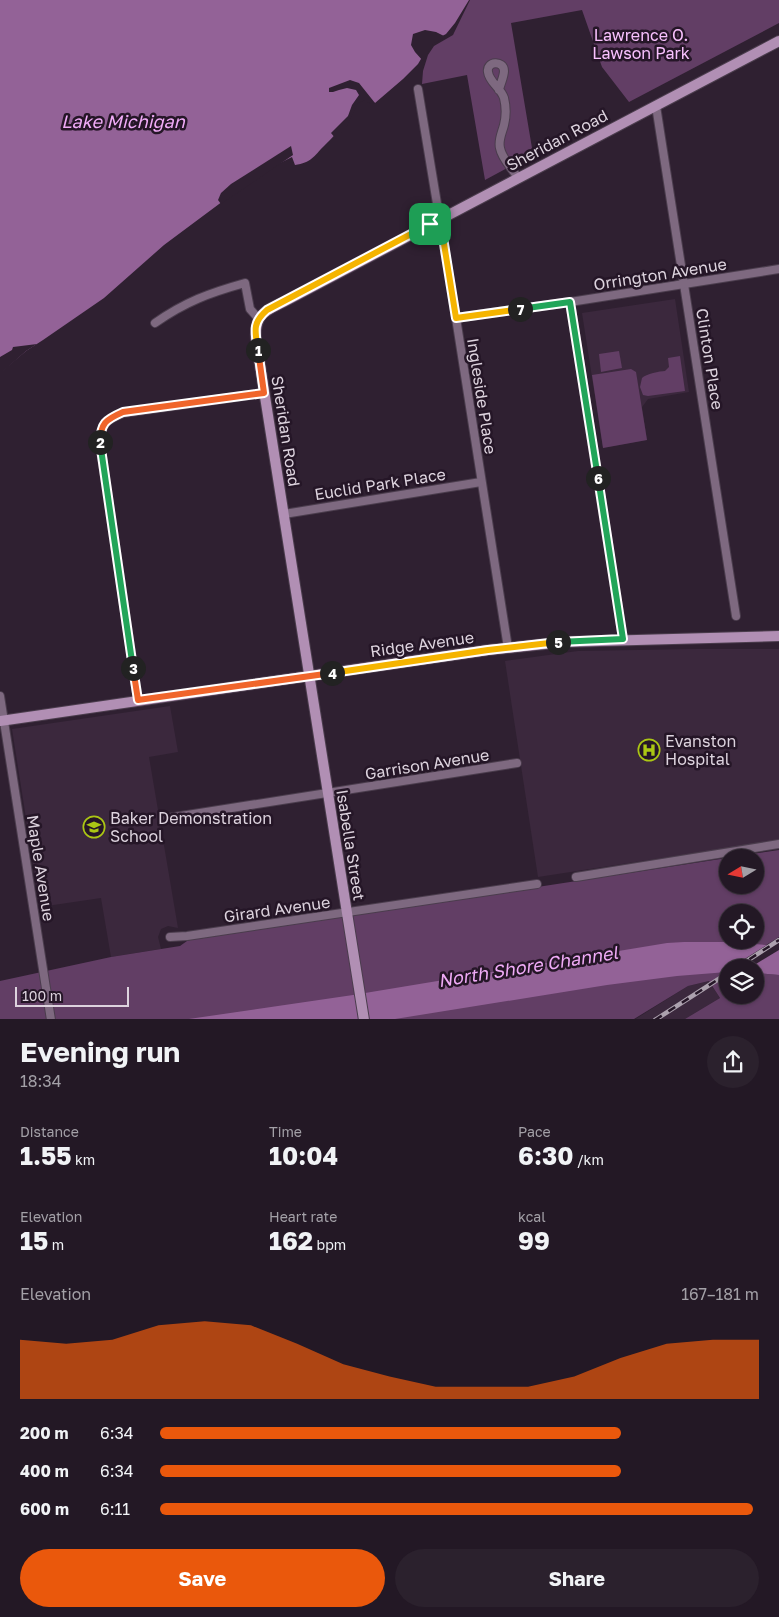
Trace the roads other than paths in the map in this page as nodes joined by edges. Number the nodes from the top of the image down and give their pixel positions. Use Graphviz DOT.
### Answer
graph roads {
  1 [pos="779,41"];
  2 [pos="418,89"];
  3 [pos="499,90"];
  4 [pos="656,106"];
  5 [pos="518,178"];
  6 [pos="440,219"];
  7 [pos="779,269"];
  8 [pos="685,284"];
  9 [pos="570,302"];
  10 [pos="258,318"];
  11 [pos="456,318"];
  12 [pos="155,323"];
  13 [pos="264,393"];
  14 [pos="481,482"];
  15 [pos="284,514"];
  16 [pos="736,616"];
  17 [pos="779,636"];
  18 [pos="623,639"];
  19 [pos="508,648"];
  20 [pos="310,676"];
  21 [pos="0,696"];
  22 [pos="138,700"];
  23 [pos="2,720"];
  24 [pos="517,763"];
  25 [pos="328,794"];
  26 [pos="162,820"];
  27 [pos="779,844"];
  28 [pos="576,877"];
  29 [pos="537,884"];
  30 [pos="347,912"];
  31 [pos="170,937"];
  32 [pos="51,1019"];
  33 [pos="364,1019"];
  1 -- 4 [label="street, Sheridan Road"];
  2 -- 6 [label="street, Ingleside Place"];
  3 -- 5 [label="street"];
  4 -- 5 [label="street, Sheridan Road"];
  4 -- 8 [label="street, Clinton Place"];
  5 -- 6 [label="street, Sheridan Road"];
  6 -- 10 [label="street, Sheridan Road"];
  6 -- 11 [label="street, Ingleside Place"];
  7 -- 8 [label="street, Orrington Avenue"];
  8 -- 9 [label="street, Orrington Avenue"];
  8 -- 16 [label="street, Clinton Place"];
  9 -- 11 [label="street, Orrington Avenue"];
  9 -- 18 [label="street"];
  10 -- 12 [label="street"];
  10 -- 13 [label="street, Sheridan Road"];
  11 -- 14 [label="street, Ingleside Place"];
  13 -- 15 [label="street, Sheridan Road"];
  13 -- 22 [label="street"];
  14 -- 15 [label="street, Euclid Park Place"];
  14 -- 19 [label="street, Ingleside Place"];
  15 -- 20 [label="street, Sheridan Road"];
  17 -- 18 [label="street, Ridge Avenue"];
  18 -- 19 [label="street, Ridge Avenue"];
  19 -- 20 [label="street, Ridge Avenue"];
  20 -- 22 [label="street"];
  20 -- 25 [label="street, Isabella Street"];
  21 -- 23 [label="street, Maple Avenue"];
  22 -- 23 [label="street"];
  23 -- 32 [label="street, Maple Avenue"];
  24 -- 25 [label="street, Garrison Avenue"];
  25 -- 26 [label="street, Garrison Avenue"];
  25 -- 30 [label="street, Isabella Street"];
  27 -- 28 [label="street"];
  29 -- 30 [label="street, Girard Avenue"];
  30 -- 31 [label="street, Girard Avenue"];
  30 -- 33 [label="street, Isabella Street"];
}
